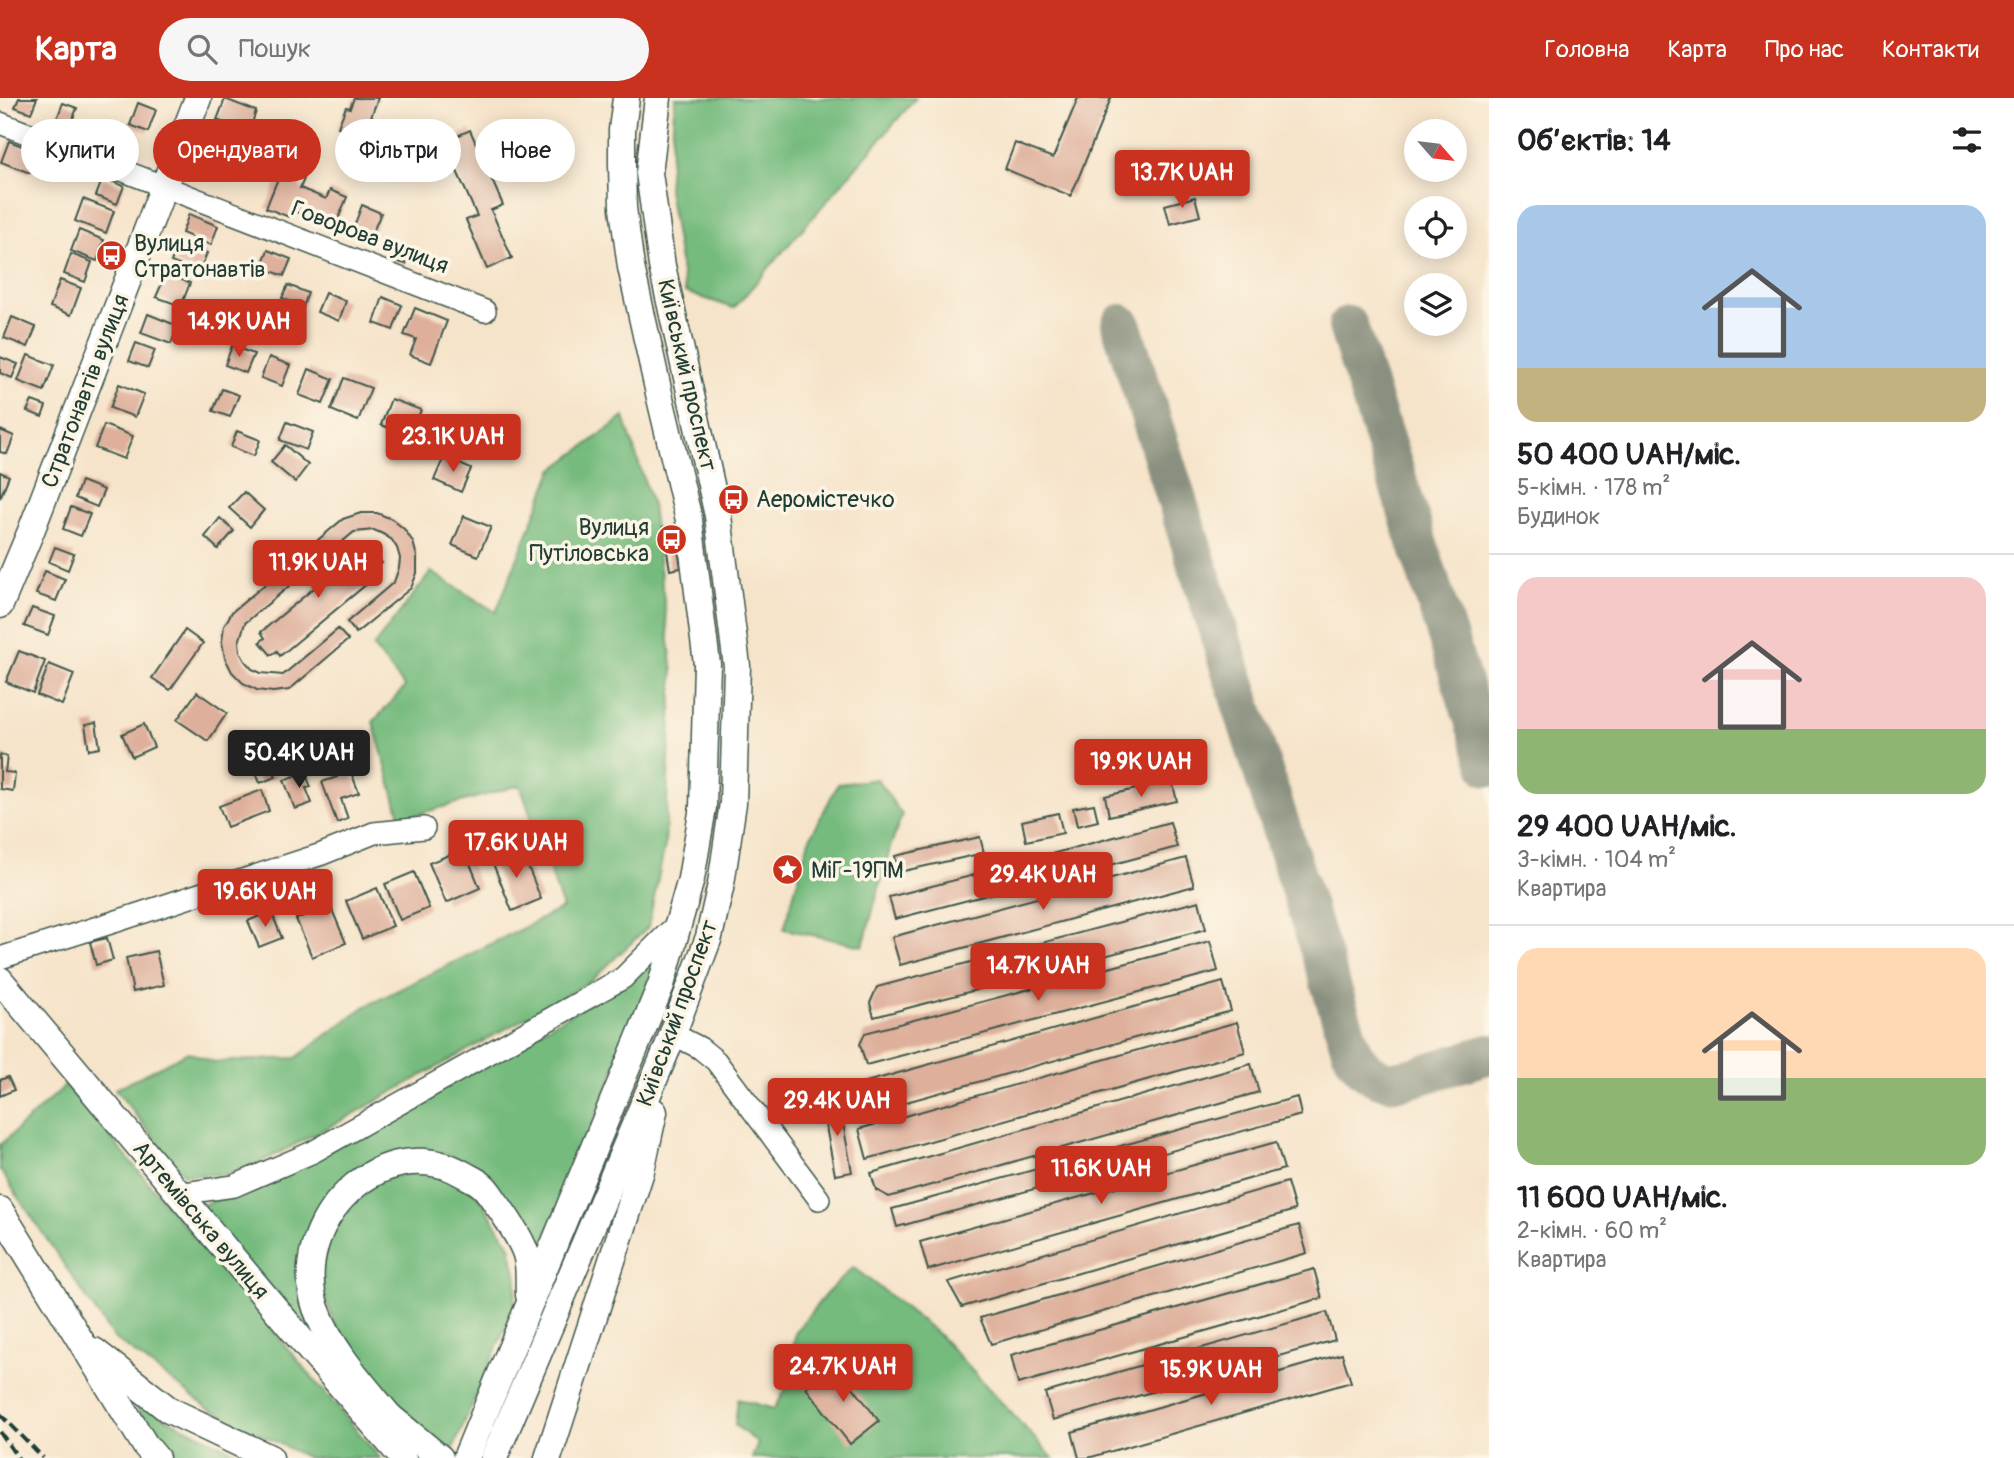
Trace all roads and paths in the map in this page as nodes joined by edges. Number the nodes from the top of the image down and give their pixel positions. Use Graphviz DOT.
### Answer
graph roads {
  1 [pos="198,98"];
  2 [pos="626,98"];
  3 [pos="658,98"];
  4 [pos="0,123"];
  5 [pos="165,185"];
  6 [pos="485,311"];
  7 [pos="689,380"];
  8 [pos="660,398"];
  9 [pos="704,448"];
  10 [pos="673,455"];
  11 [pos="31,531"];
  12 [pos="0,605"];
  13 [pos="0,623"];
  14 [pos="424,828"];
  15 [pos="691,879"];
  16 [pos="721,884"];
  17 [pos="680,921"];
  18 [pos="709,937"];
  19 [pos="0,958"];
  20 [pos="0,981"];
  21 [pos="670,1041"];
  22 [pos="178,1194"];
  23 [pos="819,1199"];
  24 [pos="0,1210"];
  25 [pos="530,1303"];
  26 [pos="81,1341"];
  27 [pos="309,1349"];
  28 [pos="391,1418"];
  29 [pos="484,1450"];
  30 [pos="156,1458"];
  31 [pos="270,1458"];
  32 [pos="403,1458"];
  33 [pos="440,1458"];
  34 [pos="548,1458"];
  1 -- 5 [label="main road, Стратонавтів вулиця"];
  2 -- 8 [label="main road, Київський проспект"];
  3 -- 7 [label="main road, Київський проспект"];
  4 -- 5 [label="street, Говорова вулиця"];
  5 -- 6 [label="street, Говорова вулиця"];
  5 -- 11 [label="main road, Стратонавтів вулиця"];
  7 -- 8 [label="main road"];
  7 -- 9 [label="main road, Київський проспект"];
  8 -- 10 [label="main road, Київський проспект"];
  9 -- 10 [label="main road"];
  9 -- 16 [label="main road, Київський проспект"];
  10 -- 15 [label="main road, Київський проспект"];
  11 -- 12 [label="main road, Стратонавтів вулиця"];
  11 -- 13 [label="main road"];
  14 -- 19 [label="street"];
  15 -- 16 [label="main road"];
  15 -- 17 [label="main road, Київський проспект"];
  16 -- 18 [label="main road, Київський проспект"];
  17 -- 18 [label="main road"];
  17 -- 22 [label="street"];
  17 -- 25 [label="main road, Київський проспект"];
  18 -- 21 [label="main road, Київський проспект"];
  20 -- 22 [label="main road, Артемівська вулиця"];
  21 -- 23 [label="street"];
  21 -- 29 [label="main road, Київський проспект"];
  21 -- 34 [label="main road"];
  22 -- 27 [label="main road, Артемівська вулиця"];
  24 -- 26 [label="main road"];
  25 -- 28 [label="main road"];
  25 -- 29 [label="main road, Київський проспект"];
  26 -- 30 [label="main road"];
  26 -- 31 [label="main road"];
  27 -- 28 [label="main road"];
  27 -- 32 [label="main road, Артемівська вулиця"];
  28 -- 33 [label="main road"];
}
